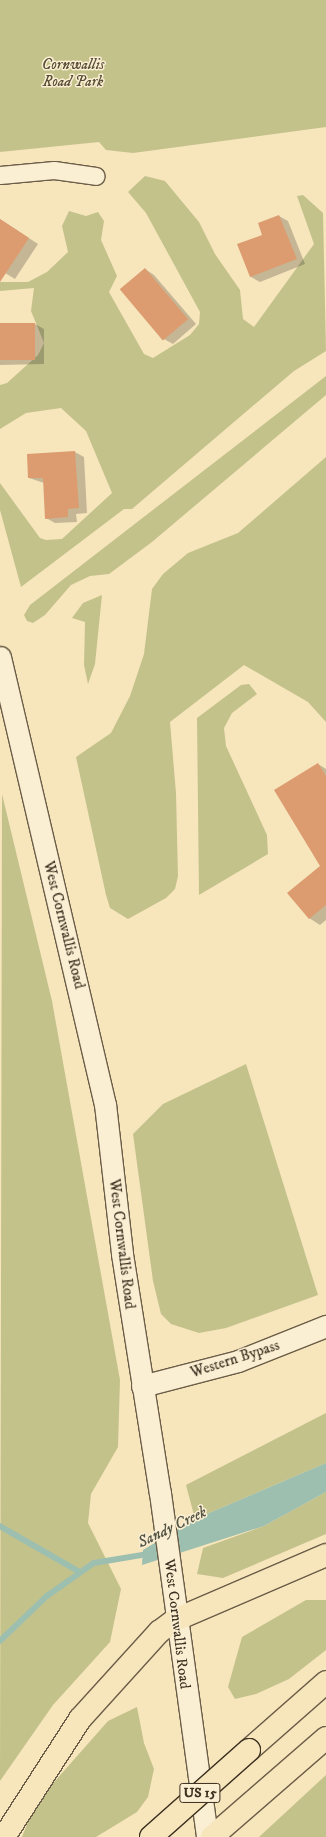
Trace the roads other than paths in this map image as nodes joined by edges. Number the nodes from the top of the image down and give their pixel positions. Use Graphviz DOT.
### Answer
graph roads {
  1 [pos="0,175"];
  2 [pos="96,176"];
  3 [pos="0,657"];
  4 [pos="326,1326"];
  5 [pos="142,1386"];
  6 [pos="326,1555"];
  7 [pos="175,1620"];
  8 [pos="326,1682"];
  9 [pos="326,1738"];
  10 [pos="4,1837"];
  11 [pos="151,1837"];
  12 [pos="207,1837"];
  13 [pos="212,1837"];
  1 -- 2 [label="street"];
  3 -- 5 [label="street, West Cornwallis Road"];
  4 -- 5 [label="street, Western Bypass"];
  5 -- 7 [label="street, West Cornwallis Road"];
  6 -- 7 [label="highway"];
  7 -- 10 [label="highway"];
  7 -- 12 [label="street, West Cornwallis Road"];
  8 -- 11 [label="highway, US 15, bridge"];
  9 -- 13 [label="highway, US 15"];
}
